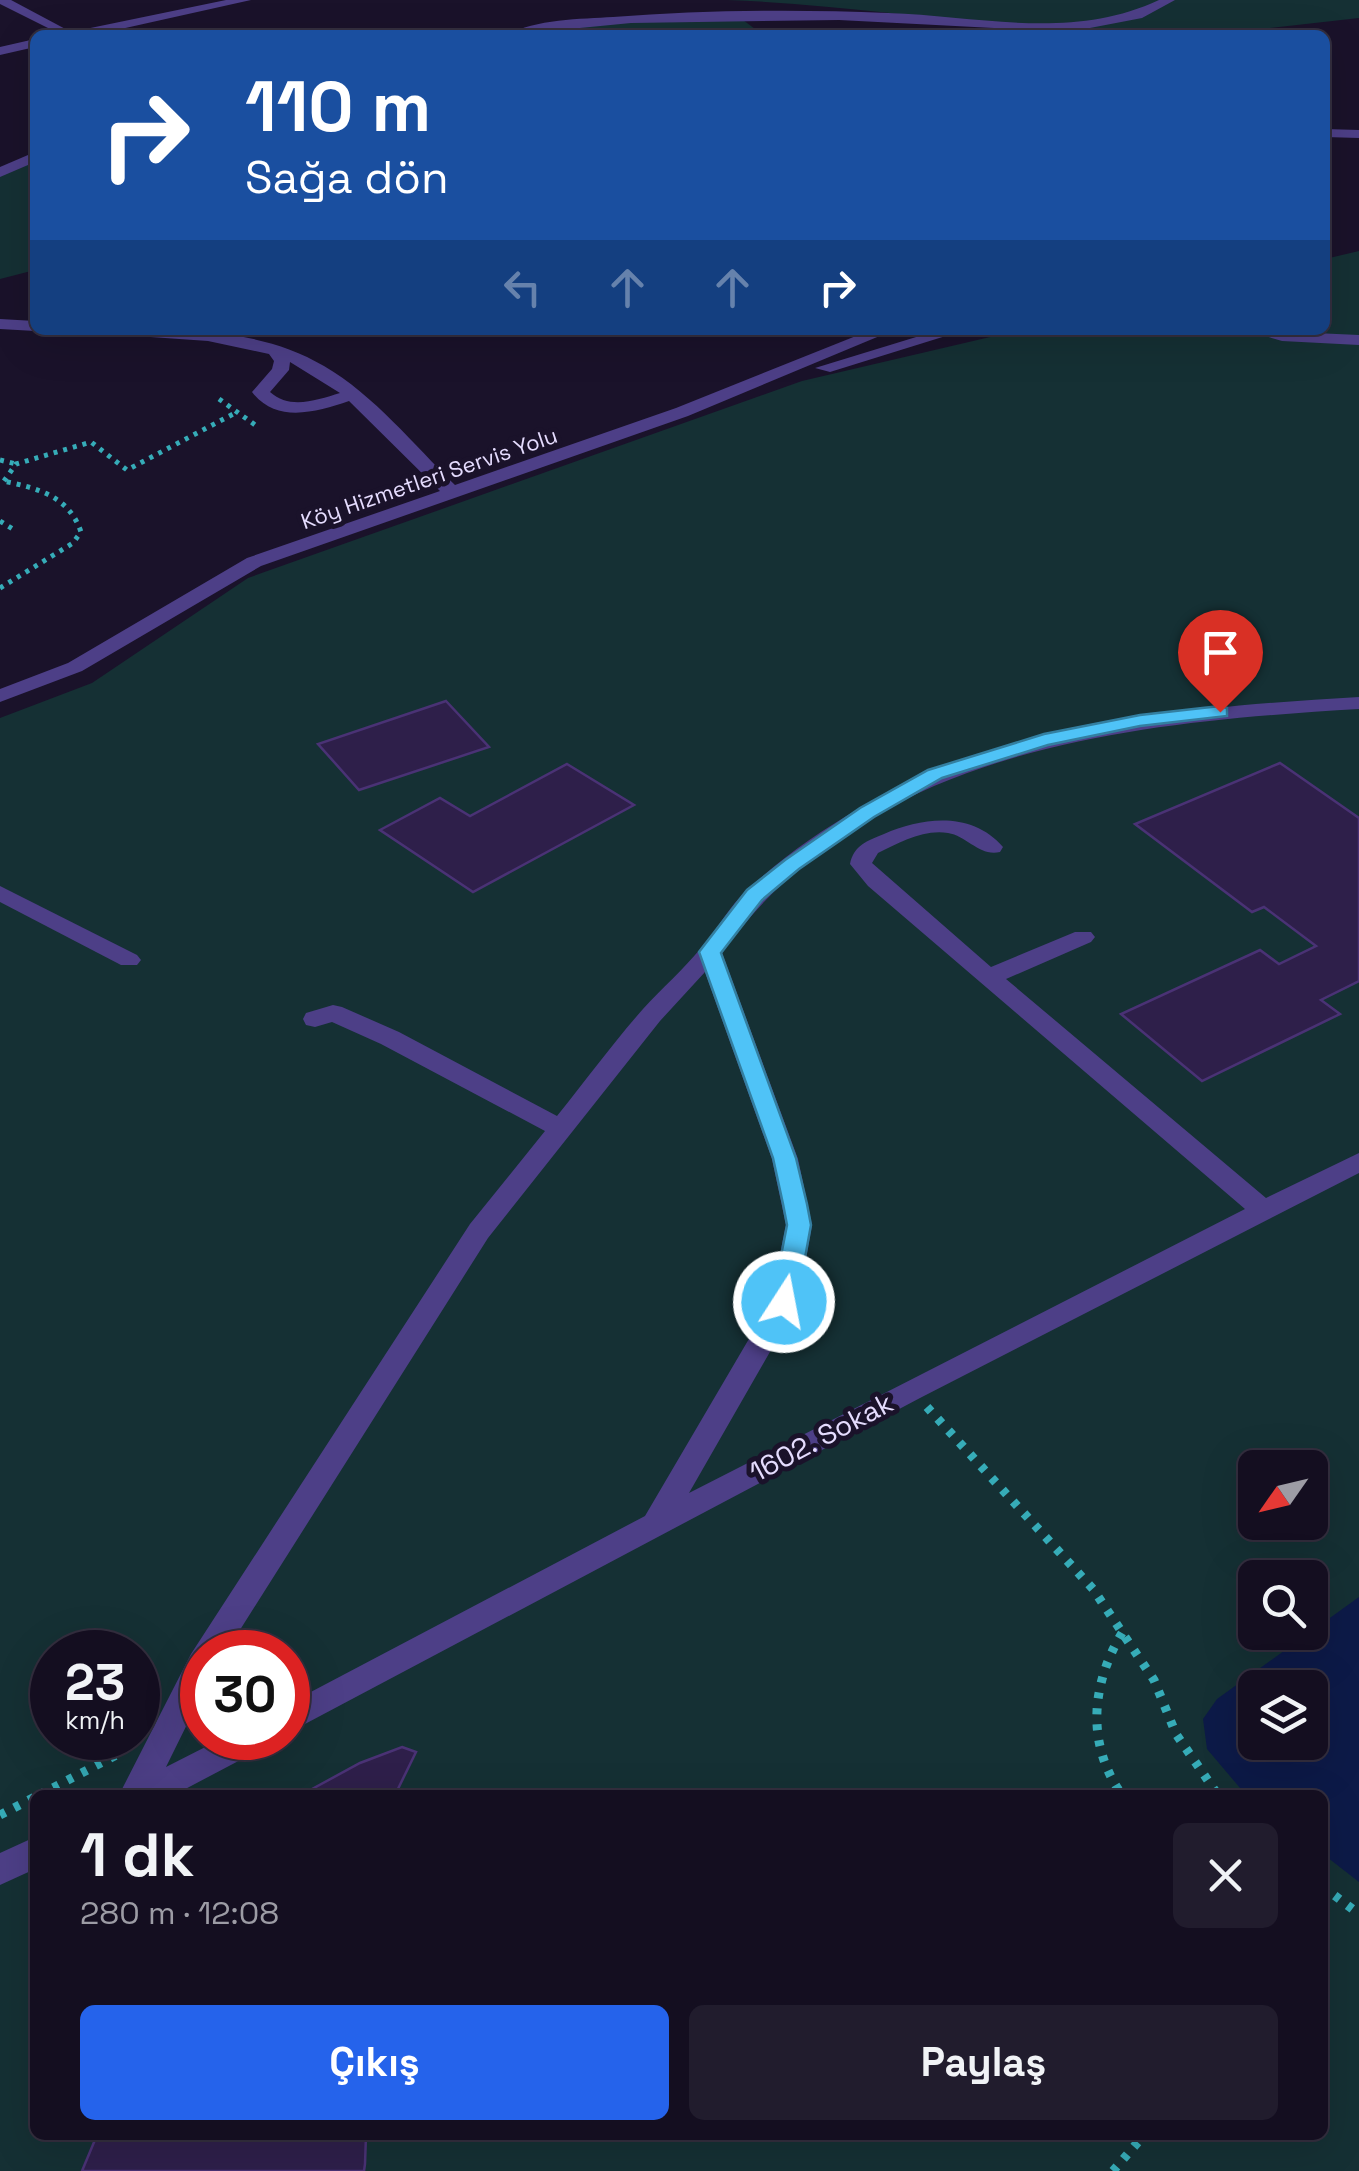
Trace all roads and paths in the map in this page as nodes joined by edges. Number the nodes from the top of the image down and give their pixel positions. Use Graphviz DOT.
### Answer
graph roads {
  1 [pos="1,0"];
  2 [pos="246,0"];
  3 [pos="1168,0"];
  4 [pos="65,30"];
  5 [pos="94,30"];
  6 [pos="543,30"];
  7 [pos="30,45"];
  8 [pos="0,51"];
  9 [pos="1330,132"];
  10 [pos="1359,134"];
  11 [pos="1330,148"];
  12 [pos="1359,149"];
  13 [pos="30,158"];
  14 [pos="0,173"];
  15 [pos="0,324"];
  16 [pos="30,326"];
  17 [pos="204,335"];
  18 [pos="874,335"];
  19 [pos="941,335"];
  20 [pos="1277,335"];
  21 [pos="1359,340"];
  22 [pos="276,352"];
  23 [pos="326,375"];
  24 [pos="756,382"];
  25 [pos="265,384"];
  26 [pos="352,395"];
  27 [pos="219,399"];
  28 [pos="237,412"];
  29 [pos="258,427"];
  30 [pos="0,460"];
  31 [pos="16,464"];
  32 [pos="2,480"];
  33 [pos="453,493"];
  34 [pos="0,521"];
  35 [pos="16,530"];
  36 [pos="0,588"];
  37 [pos="0,696"];
  38 [pos="1359,703"];
  39 [pos="992,847"];
  40 [pos="0,893"];
  41 [pos="1083,937"];
  42 [pos="710,952"];
  43 [pos="129,960"];
  44 [pos="988,977"];
  45 [pos="315,1018"];
  46 [pos="562,1128"];
  47 [pos="1359,1162"];
  48 [pos="1263,1210"];
  49 [pos="910,1390"];
  50 [pos="656,1524"];
  51 [pos="223,1630"];
  52 [pos="1122,1633"];
  53 [pos="180,1705"];
  54 [pos="310,1706"];
  55 [pos="167,1730"];
  56 [pos="210,1760"];
  57 [pos="49,1790"];
  58 [pos="137,1790"];
  59 [pos="153,1790"];
  60 [pos="1119,1790"];
  61 [pos="1215,1790"];
  62 [pos="30,1800"];
  63 [pos="0,1815"];
  64 [pos="30,1855"];
  65 [pos="0,1870"];
  66 [pos="1328,1891"];
  67 [pos="1359,1914"];
  68 [pos="1140,2140"];
  69 [pos="1113,2171"];
  1 -- 4 [label="street"];
  2 -- 5 [label="street"];
  3 -- 6 [label="street"];
  7 -- 8 [label="street"];
  9 -- 10 [label="street"];
  11 -- 12 [label="street"];
  13 -- 14 [label="street"];
  15 -- 16 [label="street"];
  17 -- 22 [label="street"];
  18 -- 24 [label="street, Köy Hizmetleri Servis Yolu"];
  19 -- 24 [label="street"];
  20 -- 21 [label="street"];
  22 -- 23 [label="street"];
  22 -- 25 [label="street"];
  23 -- 25 [label="street"];
  23 -- 26 [label="street"];
  24 -- 33 [label="street, Köy Hizmetleri Servis Yolu"];
  25 -- 26 [label="street"];
  26 -- 33 [label="street"];
  27 -- 28 [label="path"];
  28 -- 29 [label="path"];
  28 -- 31 [label="path"];
  30 -- 31 [label="path"];
  31 -- 32 [label="path"];
  32 -- 36 [label="path"];
  33 -- 37 [label="street, Köy Hizmetleri Servis Yolu"];
  34 -- 35 [label="path"];
  38 -- 42 [label="street"];
  39 -- 44 [label="street"];
  40 -- 43 [label="street"];
  41 -- 44 [label="street"];
  42 -- 46 [label="street"];
  42 -- 50 [label="street"];
  44 -- 48 [label="street"];
  45 -- 46 [label="street"];
  46 -- 51 [label="street"];
  47 -- 48 [label="street, 1602. Sokak"];
  48 -- 49 [label="street, 1602. Sokak"];
  49 -- 50 [label="street, 1602. Sokak"];
  49 -- 52 [label="path"];
  50 -- 54 [label="street, 1602. Sokak"];
  52 -- 60 [label="path"];
  52 -- 61 [label="path"];
  53 -- 55 [label="street"];
  55 -- 57 [label="path"];
  55 -- 58 [label="street"];
  56 -- 59 [label="street"];
  62 -- 63 [label="path"];
  64 -- 65 [label="street"];
  66 -- 67 [label="path"];
  68 -- 69 [label="path"];
}
